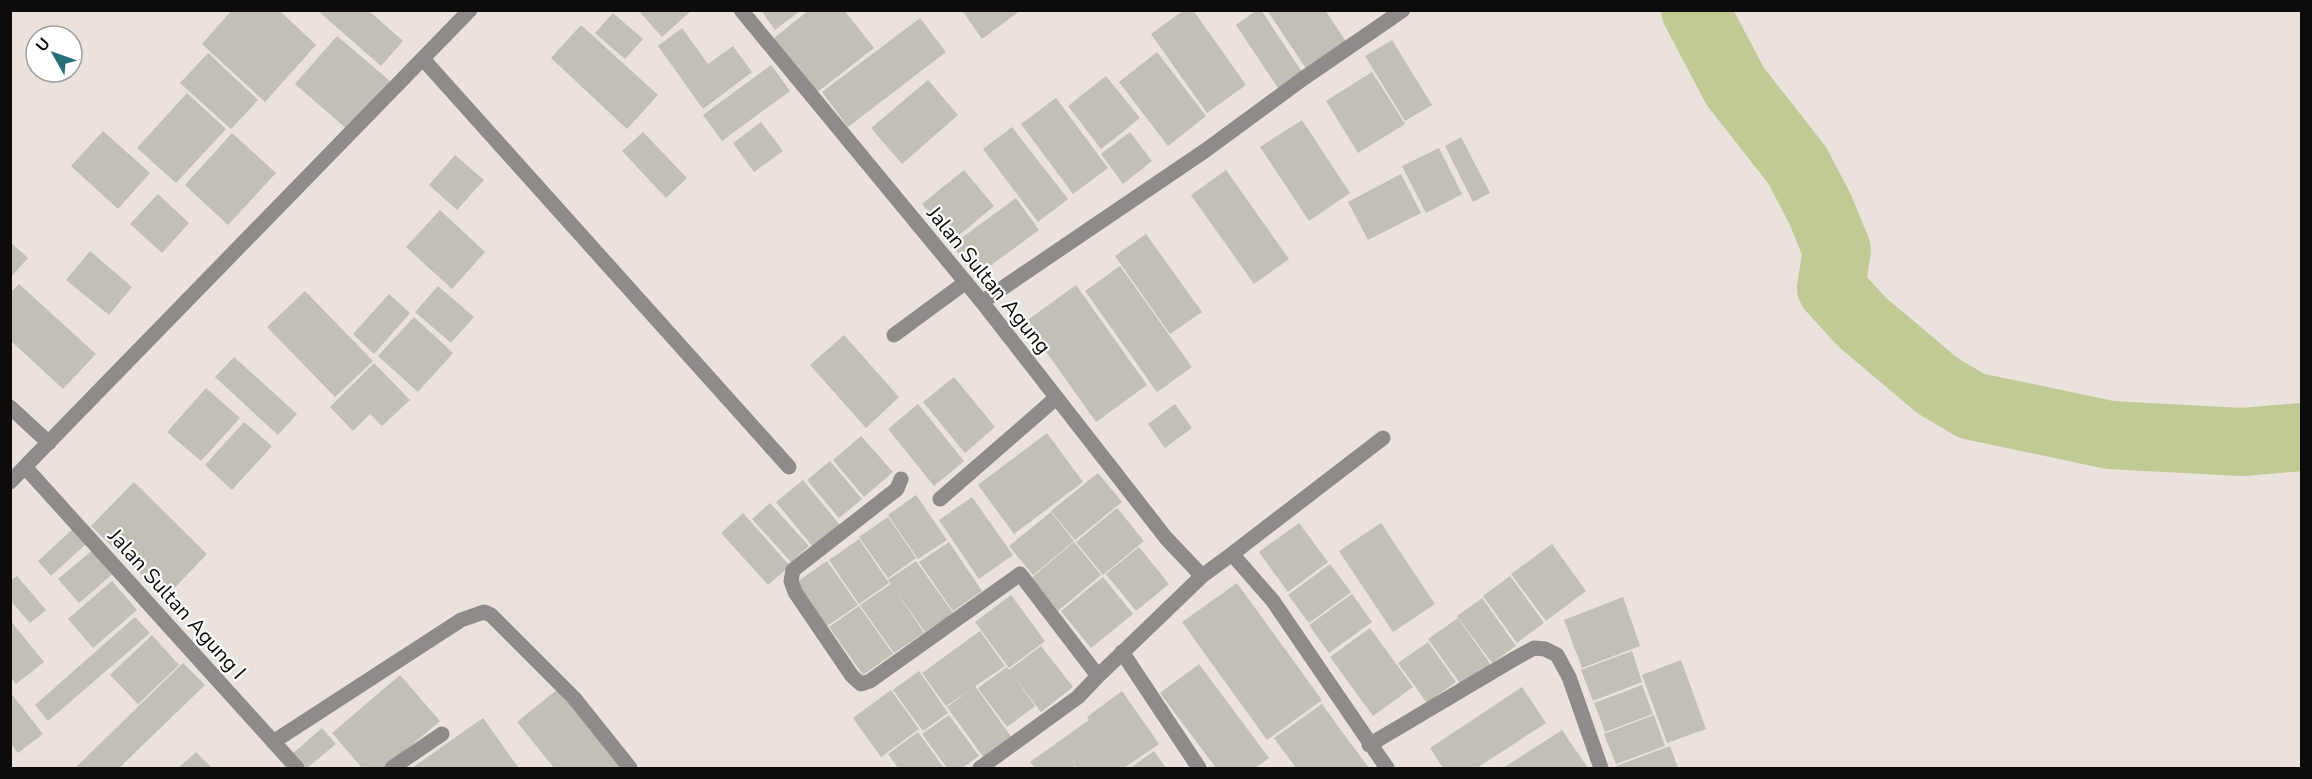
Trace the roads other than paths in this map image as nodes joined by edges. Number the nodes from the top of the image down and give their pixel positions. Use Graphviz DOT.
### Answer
graph roads {
  1 [pos="470,10"];
  2 [pos="741,10"];
  3 [pos="1402,10"];
  4 [pos="423,59"];
  5 [pos="966,282"];
  6 [pos="982,303"];
  7 [pos="894,335"];
  8 [pos="1056,398"];
  9 [pos="10,407"];
  10 [pos="1383,438"];
  11 [pos="49,442"];
  12 [pos="25,467"];
  13 [pos="789,467"];
  14 [pos="901,479"];
  15 [pos="10,482"];
  16 [pos="940,499"];
  17 [pos="1232,554"];
  18 [pos="1202,576"];
  19 [pos="1122,652"];
  20 [pos="1098,676"];
  21 [pos="442,734"];
  22 [pos="273,742"];
  23 [pos="1369,745"];
  24 [pos="297,768"];
  25 [pos="392,768"];
  26 [pos="630,768"];
  27 [pos="980,768"];
  28 [pos="1199,768"];
  29 [pos="1387,768"];
  30 [pos="1601,768"];
  1 -- 4 [label="street"];
  2 -- 5 [label="street, Jalan Sultan Agung"];
  3 -- 6 [label="street"];
  4 -- 11 [label="street"];
  4 -- 13 [label="street"];
  5 -- 6 [label="street, Jalan Sultan Agung"];
  5 -- 7 [label="street"];
  6 -- 8 [label="street, Jalan Sultan Agung"];
  8 -- 16 [label="street"];
  8 -- 18 [label="street, Jalan Sultan Agung"];
  9 -- 11 [label="street"];
  10 -- 17 [label="street"];
  11 -- 12 [label="street"];
  12 -- 15 [label="street"];
  12 -- 22 [label="street, Jalan Sultan Agung I"];
  14 -- 20 [label="street"];
  17 -- 18 [label="street"];
  17 -- 23 [label="street"];
  18 -- 19 [label="street"];
  19 -- 20 [label="street"];
  19 -- 28 [label="street"];
  20 -- 27 [label="street"];
  21 -- 25 [label="street"];
  22 -- 24 [label="street, Jalan Sultan Agung I"];
  22 -- 26 [label="street"];
  23 -- 29 [label="street"];
  23 -- 30 [label="street"];
}
